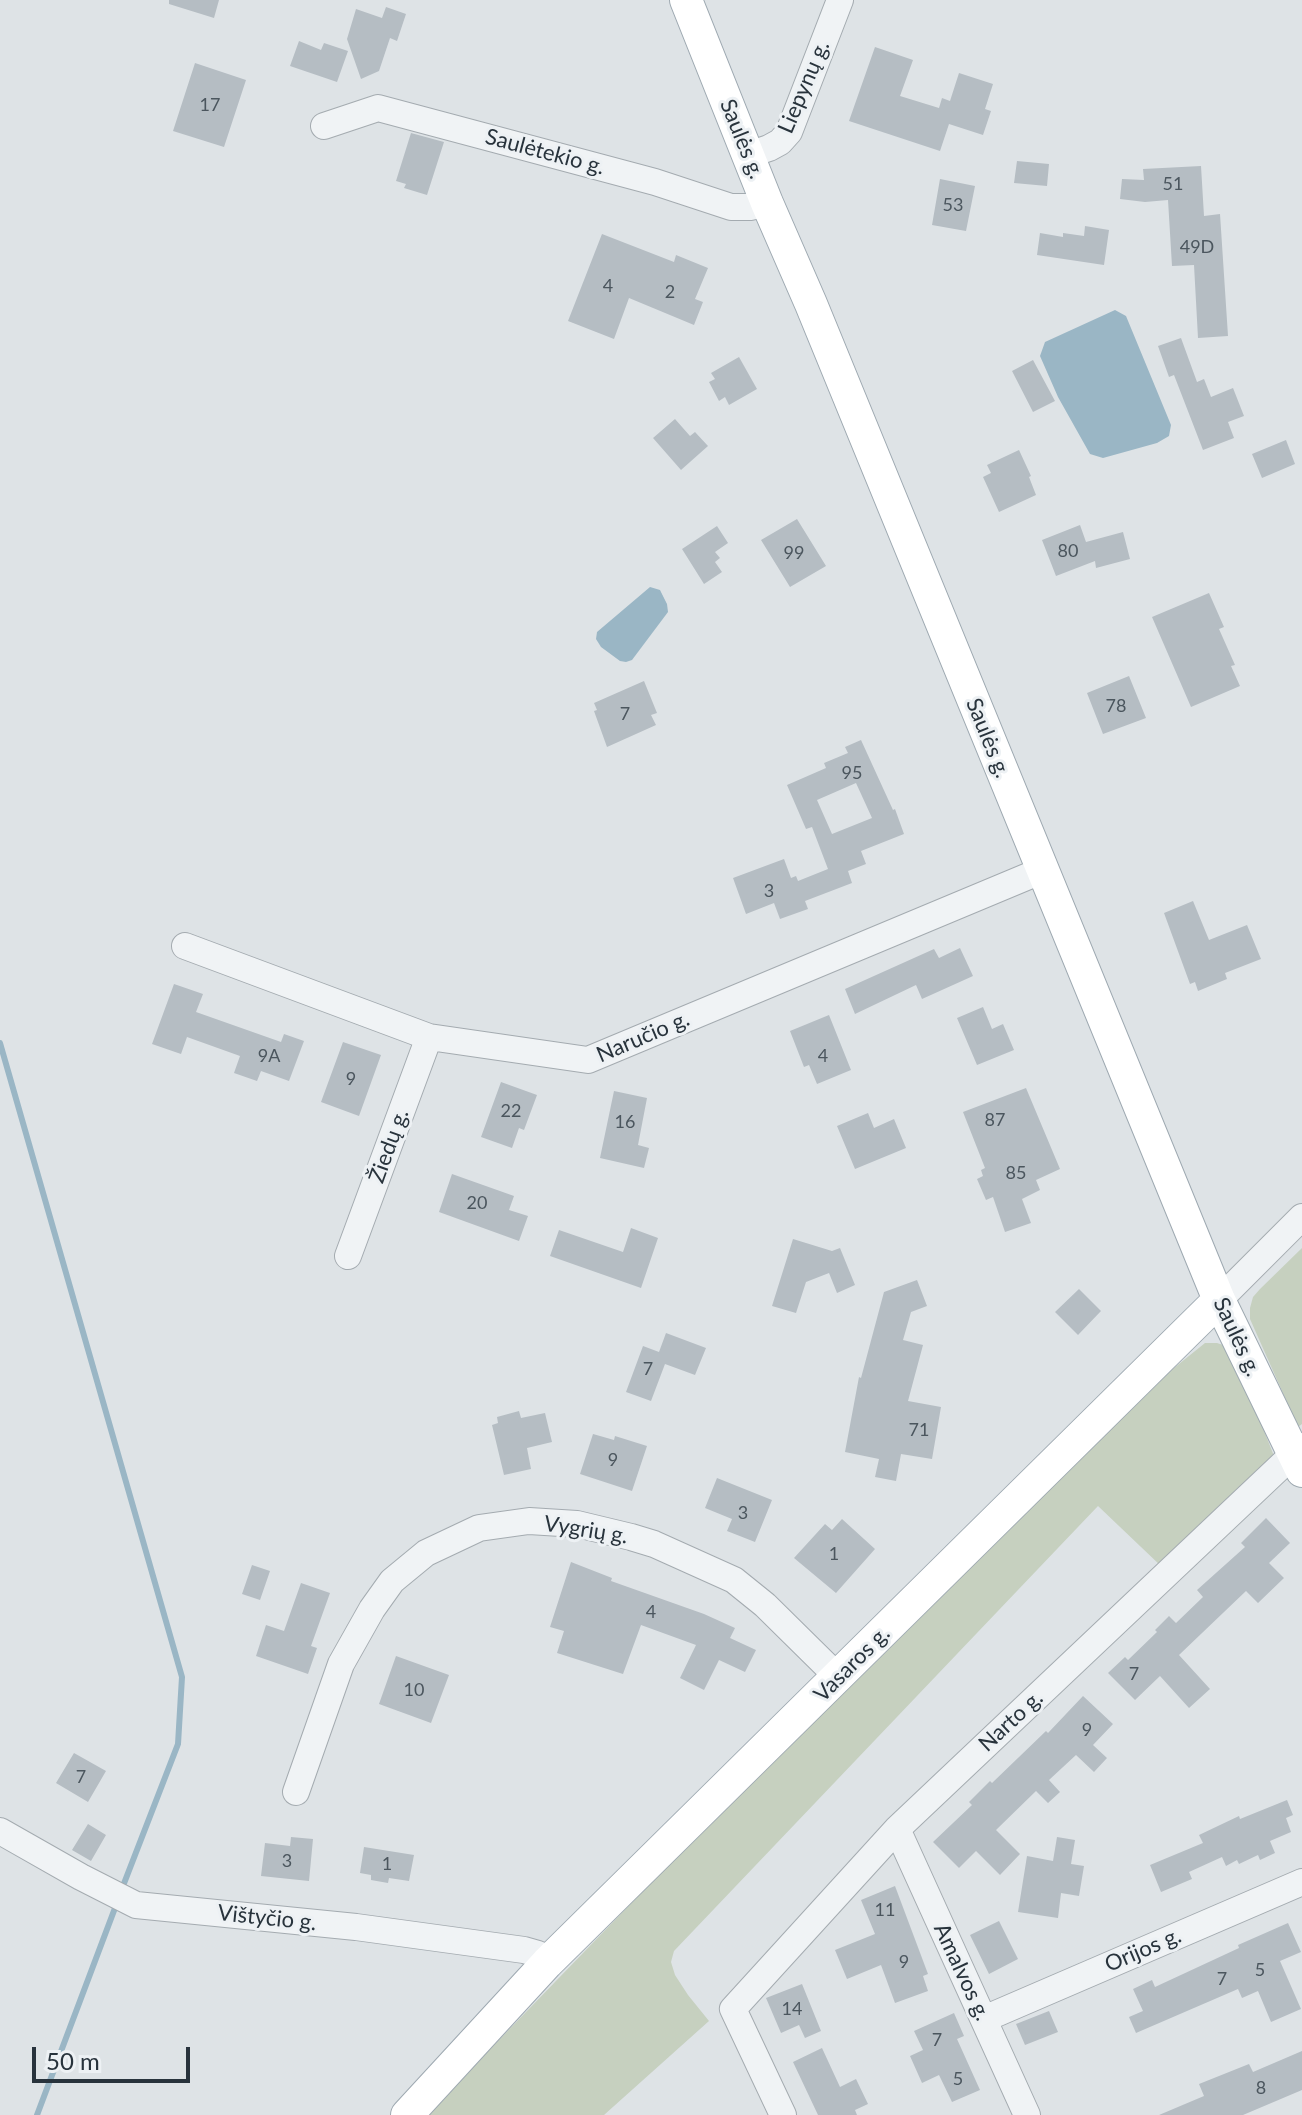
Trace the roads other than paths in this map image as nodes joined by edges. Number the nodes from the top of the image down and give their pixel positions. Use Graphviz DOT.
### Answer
graph roads {
  1 [pos="686,0"];
  2 [pos="840,0"];
  3 [pos="324,126"];
  4 [pos="748,155"];
  5 [pos="767,203"];
  6 [pos="1043,870"];
  7 [pos="185,946"];
  8 [pos="429,1037"];
  9 [pos="1302,1217"];
  10 [pos="348,1256"];
  11 [pos="1219,1300"];
  12 [pos="1299,1457"];
  13 [pos="839,1678"];
  14 [pos="296,1792"];
  15 [pos="897,1829"];
  16 [pos="0,1831"];
  17 [pos="1302,1882"];
  18 [pos="547,1963"];
  19 [pos="984,2019"];
  20 [pos="407,2115"];
  21 [pos="783,2115"];
  22 [pos="1027,2115"];
  1 -- 4 [label="main road, Saulės g."];
  2 -- 4 [label="street, Liepynų g."];
  3 -- 5 [label="street, Saulėtekio g."];
  4 -- 5 [label="main road, Saulės g."];
  5 -- 6 [label="main road, Saulės g."];
  6 -- 8 [label="street, Naručio g."];
  6 -- 11 [label="main road, Saulės g."];
  7 -- 8 [label="street, Naručio g."];
  8 -- 10 [label="street, Žiedų g."];
  9 -- 11 [label="street, Vasaros g."];
  11 -- 12 [label="main road, Saulės g."];
  11 -- 13 [label="main road, Vasaros g."];
  12 -- 15 [label="street, Narto g."];
  13 -- 14 [label="street, Vygrių g."];
  13 -- 18 [label="main road, Vasaros g."];
  15 -- 19 [label="street, Amalvos g."];
  15 -- 21 [label="street, Narto g."];
  16 -- 18 [label="street, Vištyčio g."];
  17 -- 19 [label="street, Orijos g."];
  18 -- 20 [label="main road, Vasaros g."];
  19 -- 22 [label="street, Amalvos g."];
}
